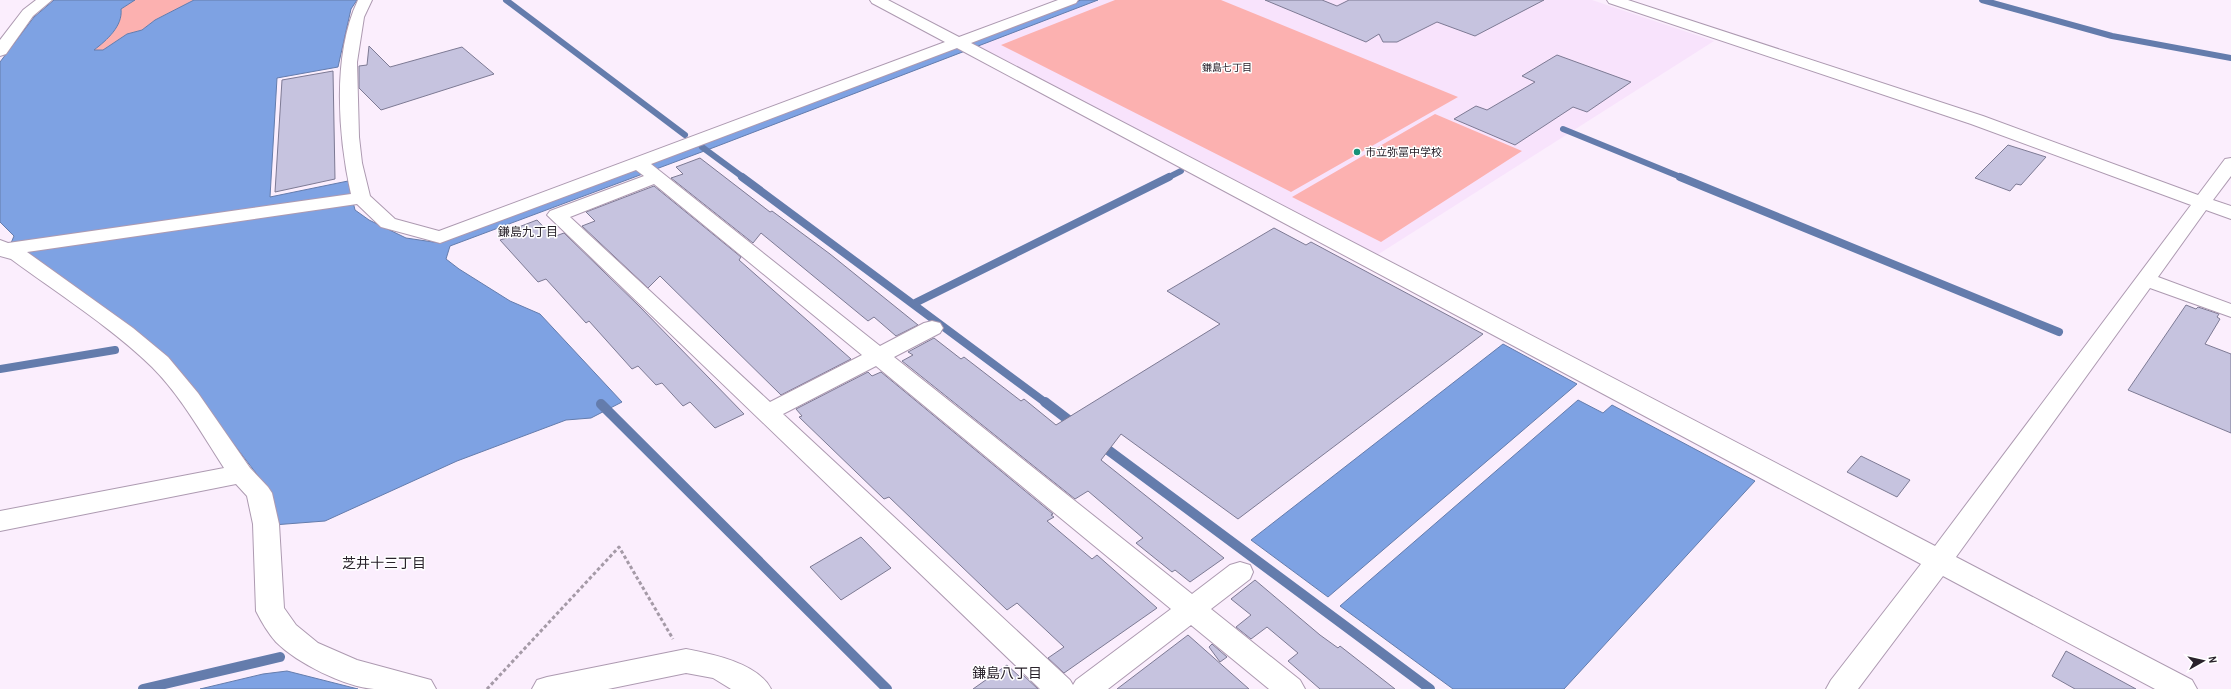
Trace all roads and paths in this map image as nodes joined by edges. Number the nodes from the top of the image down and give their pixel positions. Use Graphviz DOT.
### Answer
graph roads {
  1 [pos="44,0"];
  2 [pos="365,0"];
  3 [pos="877,0"];
  4 [pos="1071,0"];
  5 [pos="1614,0"];
  6 [pos="964,46"];
  7 [pos="0,51"];
  8 [pos="2231,163"];
  9 [pos="650,171"];
  10 [pos="358,199"];
  11 [pos="2203,201"];
  12 [pos="2231,212"];
  13 [pos="4,249"];
  14 [pos="2146,279"];
  15 [pos="2231,311"];
  16 [pos="932,328"];
  17 [pos="879,356"];
  18 [pos="767,413"];
  19 [pos="241,474"];
  20 [pos="0,521"];
  21 [pos="1939,562"];
  22 [pos="1240,572"];
  23 [pos="1192,609"];
  24 [pos="686,661"];
  25 [pos="421,689"];
  26 [pos="487,689"];
  27 [pos="547,689"];
  28 [pos="756,689"];
  29 [pos="1060,689"];
  30 [pos="1086,689"];
  31 [pos="1290,689"];
  32 [pos="1841,689"];
  33 [pos="2182,689"];
  1 -- 7 [label="street"];
  2 -- 10 [label="street"];
  3 -- 6 [label="street"];
  4 -- 6 [label="street"];
  5 -- 11 [label="street"];
  6 -- 9 [label="street"];
  6 -- 21 [label="street"];
  8 -- 11 [label="street"];
  9 -- 10 [label="street"];
  9 -- 17 [label="street"];
  9 -- 18 [label="street"];
  10 -- 13 [label="street"];
  11 -- 12 [label="street"];
  11 -- 14 [label="street"];
  13 -- 19 [label="street"];
  14 -- 15 [label="street"];
  14 -- 21 [label="street"];
  16 -- 17 [label="street"];
  17 -- 18 [label="street"];
  17 -- 23 [label="street"];
  18 -- 29 [label="street"];
  19 -- 20 [label="street"];
  19 -- 25 [label="street"];
  21 -- 32 [label="street"];
  21 -- 33 [label="street"];
  22 -- 23 [label="street"];
  23 -- 30 [label="street"];
  23 -- 31 [label="street"];
  24 -- 26 [label="path"];
  24 -- 27 [label="street"];
  24 -- 28 [label="street"];
}
